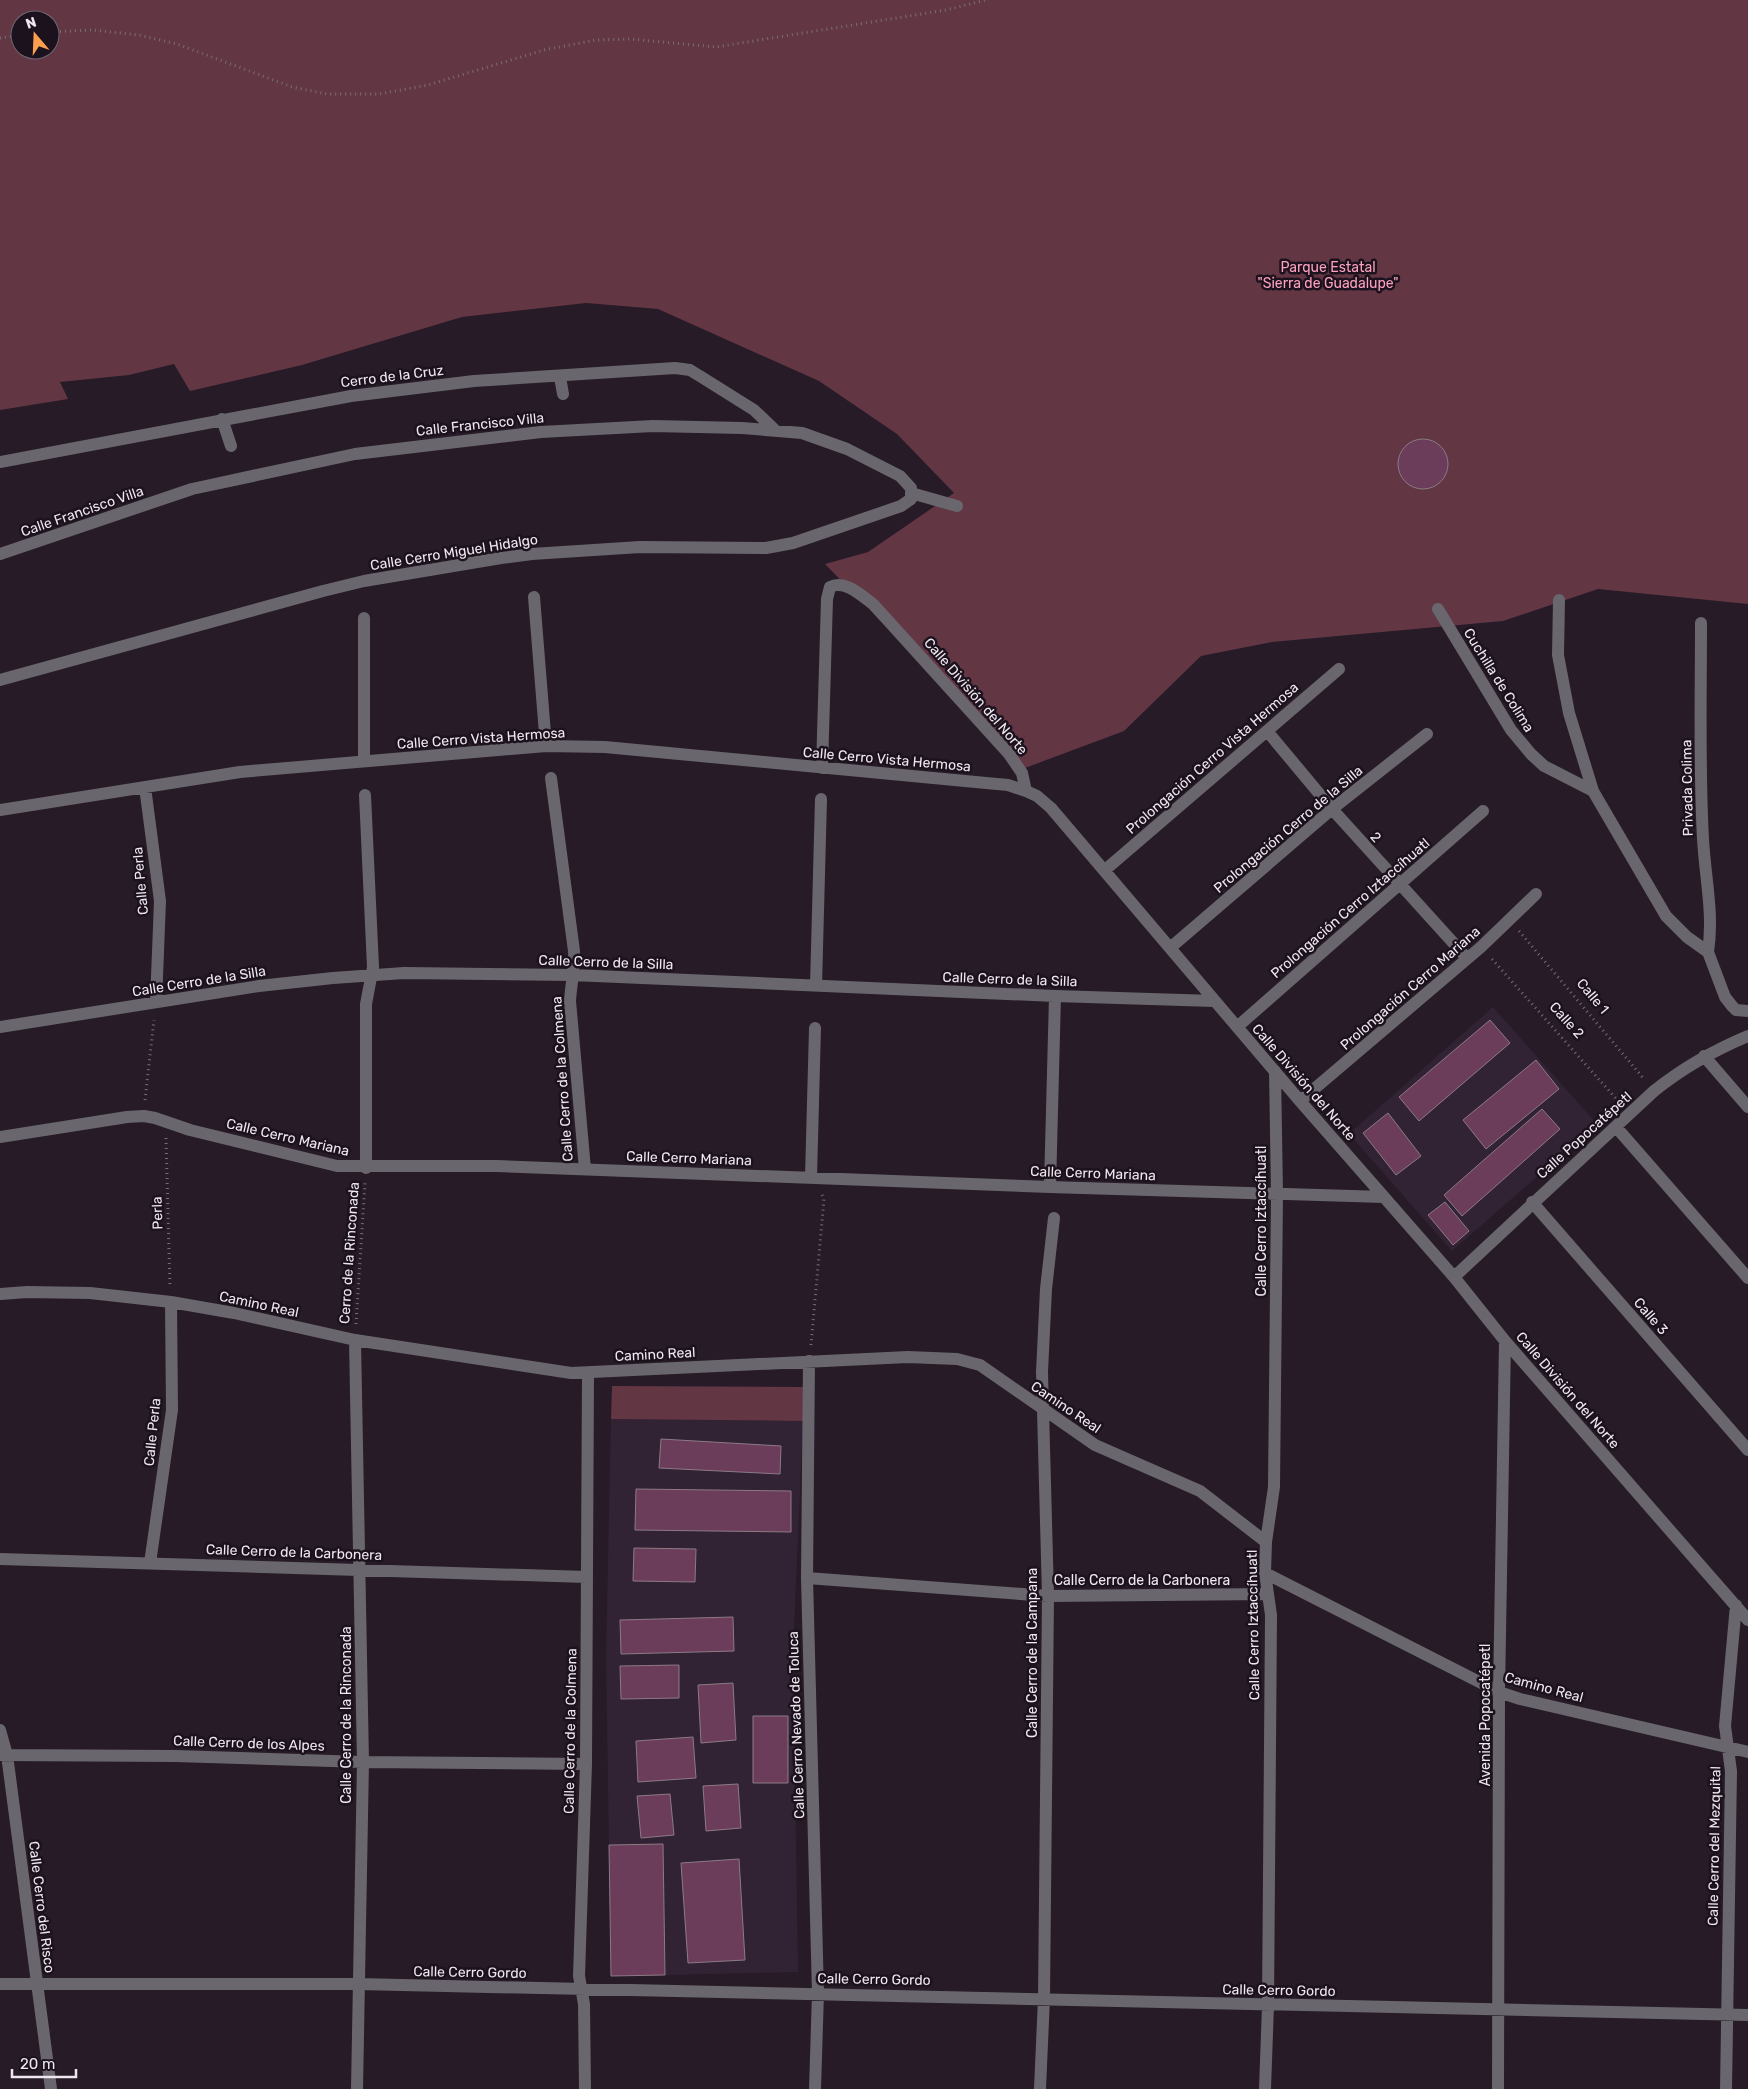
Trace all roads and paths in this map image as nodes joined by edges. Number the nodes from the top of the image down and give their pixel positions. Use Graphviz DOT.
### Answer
graph roads {
  1 [pos="986,0"];
  2 [pos="60,32"];
  3 [pos="560,376"];
  4 [pos="563,394"];
  5 [pos="222,419"];
  6 [pos="774,429"];
  7 [pos="231,446"];
  8 [pos="0,462"];
  9 [pos="911,493"];
  10 [pos="957,506"];
  11 [pos="0,554"];
  12 [pos="534,597"];
  13 [pos="1559,600"];
  14 [pos="1438,609"];
  15 [pos="364,618"];
  16 [pos="1701,622"];
  17 [pos="1339,669"];
  18 [pos="0,680"];
  19 [pos="1267,731"];
  20 [pos="1427,734"];
  21 [pos="546,746"];
  22 [pos="364,761"];
  23 [pos="822,768"];
  24 [pos="551,778"];
  25 [pos="145,787"];
  26 [pos="1026,791"];
  27 [pos="1593,791"];
  28 [pos="365,795"];
  29 [pos="821,799"];
  30 [pos="1332,809"];
  31 [pos="0,810"];
  32 [pos="1483,812"];
  33 [pos="1105,870"];
  34 [pos="1399,885"];
  35 [pos="1536,894"];
  36 [pos="1510,921"];
  37 [pos="1481,947"];
  38 [pos="1170,948"];
  39 [pos="1708,952"];
  40 [pos="1467,958"];
  41 [pos="372,975"];
  42 [pos="572,975"];
  43 [pos="816,986"];
  44 [pos="1055,996"];
  45 [pos="1214,1001"];
  46 [pos="156,1002"];
  47 [pos="1742,1010"];
  48 [pos="1237,1026"];
  49 [pos="0,1027"];
  50 [pos="815,1028"];
  51 [pos="1748,1036"];
  52 [pos="1704,1056"];
  53 [pos="1275,1071"];
  54 [pos="1654,1091"];
  55 [pos="1300,1101"];
  56 [pos="1748,1107"];
  57 [pos="1629,1114"];
  58 [pos="144,1116"];
  59 [pos="165,1122"];
  60 [pos="1616,1127"];
  61 [pos="0,1137"];
  62 [pos="366,1168"];
  63 [pos="585,1170"];
  64 [pos="810,1178"];
  65 [pos="1050,1187"];
  66 [pos="1277,1194"];
  67 [pos="1384,1197"];
  68 [pos="1532,1202"];
  69 [pos="1054,1218"];
  70 [pos="1454,1277"];
  71 [pos="1748,1278"];
  72 [pos="0,1294"];
  73 [pos="171,1302"];
  74 [pos="355,1340"];
  75 [pos="1505,1341"];
  76 [pos="809,1361"];
  77 [pos="588,1373"];
  78 [pos="1042,1411"];
  79 [pos="1748,1450"];
  80 [pos="1266,1542"];
  81 [pos="0,1560"];
  82 [pos="150,1564"];
  83 [pos="360,1569"];
  84 [pos="1264,1573"];
  85 [pos="587,1577"];
  86 [pos="807,1578"];
  87 [pos="1268,1594"];
  88 [pos="1048,1596"];
  89 [pos="1736,1605"];
  90 [pos="1748,1620"];
  91 [pos="1500,1692"];
  92 [pos="0,1730"];
  93 [pos="1729,1747"];
  94 [pos="1748,1752"];
  95 [pos="3,1755"];
  96 [pos="363,1762"];
  97 [pos="586,1764"];
  98 [pos="0,1984"];
  99 [pos="37,1984"];
  100 [pos="358,1984"];
  101 [pos="582,1990"];
  102 [pos="818,1993"];
  103 [pos="1044,1998"];
  104 [pos="1268,2005"];
  105 [pos="1499,2010"];
  106 [pos="1726,2015"];
  107 [pos="1748,2015"];
  108 [pos="51,2089"];
  109 [pos="357,2089"];
  110 [pos="585,2089"];
  111 [pos="815,2089"];
  112 [pos="1040,2089"];
  113 [pos="1266,2089"];
  114 [pos="1498,2089"];
  115 [pos="1726,2089"];
  1 -- 2 [label="path"];
  3 -- 4 [label="street"];
  3 -- 5 [label="street, Cerro de la Cruz"];
  3 -- 6 [label="street, Cerro de la Cruz"];
  5 -- 7 [label="street"];
  5 -- 8 [label="street, Cerro de la Cruz"];
  6 -- 9 [label="street, Calle Francisco Villa"];
  6 -- 11 [label="street, Calle Francisco Villa"];
  9 -- 10 [label="street"];
  9 -- 18 [label="street, Calle Cerro Miguel Hidalgo"];
  12 -- 21 [label="street"];
  13 -- 27 [label="street"];
  14 -- 27 [label="street, Cuchilla de Colima"];
  15 -- 22 [label="street"];
  16 -- 39 [label="street, Privada Colima"];
  17 -- 19 [label="street, Prolongación Cerro Vista Hermosa"];
  19 -- 30 [label="street, 2"];
  19 -- 33 [label="street, Prolongación Cerro Vista Hermosa"];
  20 -- 30 [label="street, Prolongación Cerro de la Silla"];
  21 -- 22 [label="street, Calle Cerro Vista Hermosa"];
  21 -- 23 [label="street, Calle Cerro Vista Hermosa"];
  22 -- 25 [label="street, Calle Cerro Vista Hermosa"];
  23 -- 26 [label="street, Calle Cerro Vista Hermosa"];
  23 -- 26 [label="street, Calle División del Norte"];
  24 -- 42 [label="street, Calle Cerro de la Colmena"];
  25 -- 31 [label="street, Calle Cerro Vista Hermosa"];
  25 -- 46 [label="street, Calle Perla"];
  26 -- 33 [label="street, Calle División del Norte"];
  27 -- 39 [label="street"];
  28 -- 41 [label="street"];
  29 -- 43 [label="street"];
  30 -- 34 [label="street, 2"];
  30 -- 38 [label="street, Prolongación Cerro de la Silla"];
  32 -- 34 [label="street, Prolongación Cerro Iztaccíhuatl"];
  33 -- 38 [label="street, Calle División del Norte"];
  34 -- 40 [label="street, 2"];
  34 -- 48 [label="street, Prolongación Cerro Iztaccíhuatl"];
  35 -- 36 [label="street, Prolongación Cerro Mariana"];
  36 -- 37 [label="street, Prolongación Cerro Mariana"];
  36 -- 54 [label="path, Calle 1"];
  37 -- 40 [label="street, Prolongación Cerro Mariana"];
  37 -- 57 [label="path, Calle 2"];
  38 -- 45 [label="street, Calle División del Norte"];
  39 -- 47 [label="street"];
  40 -- 55 [label="street, Prolongación Cerro Mariana"];
  41 -- 42 [label="street, Calle Cerro de la Silla"];
  41 -- 46 [label="street, Calle Cerro de la Silla"];
  41 -- 62 [label="street"];
  42 -- 43 [label="street, Calle Cerro de la Silla"];
  42 -- 63 [label="street, Calle Cerro de la Colmena"];
  43 -- 44 [label="street, Calle Cerro de la Silla"];
  44 -- 45 [label="street, Calle Cerro de la Silla"];
  44 -- 65 [label="street"];
  45 -- 48 [label="street, Calle División del Norte"];
  46 -- 49 [label="street, Calle Cerro de la Silla"];
  46 -- 58 [label="path"];
  48 -- 53 [label="street, Calle División del Norte"];
  50 -- 64 [label="street"];
  51 -- 52 [label="street, Calle Popocatépetl"];
  52 -- 54 [label="street, Calle Popocatépetl"];
  52 -- 56 [label="street"];
  53 -- 55 [label="street, Calle División del Norte"];
  53 -- 66 [label="street, Calle Cerro Iztaccíhuatl"];
  54 -- 57 [label="street, Calle Popocatépetl"];
  55 -- 67 [label="street, Calle División del Norte"];
  57 -- 60 [label="street, Calle Popocatépetl"];
  58 -- 59 [label="street, Calle Cerro Mariana"];
  58 -- 61 [label="street, Calle Cerro Mariana"];
  59 -- 62 [label="street, Calle Cerro Mariana"];
  59 -- 73 [label="path, Perla"];
  60 -- 68 [label="street, Calle Popocatépetl"];
  60 -- 71 [label="street"];
  62 -- 63 [label="street, Calle Cerro Mariana"];
  62 -- 74 [label="path, Cerro de la Rinconada"];
  63 -- 64 [label="street, Calle Cerro Mariana"];
  64 -- 65 [label="street, Calle Cerro Mariana"];
  64 -- 76 [label="path"];
  65 -- 66 [label="street, Calle Cerro Mariana"];
  66 -- 67 [label="street, Calle Cerro Mariana"];
  66 -- 80 [label="street, Calle Cerro Iztaccíhuatl"];
  67 -- 70 [label="street, Calle División del Norte"];
  68 -- 70 [label="street, Calle Popocatépetl"];
  68 -- 79 [label="street, Calle 3"];
  69 -- 78 [label="street, Calle Cerro de la Campana"];
  70 -- 75 [label="street, Calle División del Norte"];
  72 -- 73 [label="street, Camino Real"];
  73 -- 74 [label="street, Camino Real"];
  73 -- 82 [label="street, Calle Perla"];
  74 -- 77 [label="street, Camino Real"];
  74 -- 83 [label="street, Calle Cerro de la Rinconada"];
  75 -- 89 [label="street, Calle División del Norte"];
  75 -- 91 [label="street, Avenida Popocatépetl"];
  76 -- 77 [label="street, Camino Real"];
  76 -- 78 [label="street, Camino Real"];
  76 -- 86 [label="street, Calle Cerro Nevado de Toluca"];
  77 -- 85 [label="street, Calle Cerro de la Colmena"];
  78 -- 80 [label="street, Camino Real"];
  78 -- 88 [label="street, Calle Cerro de la Campana"];
  80 -- 84 [label="street, Calle Cerro Iztaccíhuatl"];
  81 -- 82 [label="street, Calle Cerro de la Carbonera"];
  82 -- 83 [label="street, Calle Cerro de la Carbonera"];
  83 -- 85 [label="street, Calle Cerro de la Carbonera"];
  83 -- 96 [label="street, Calle Cerro de la Rinconada"];
  84 -- 87 [label="street, Calle Cerro Iztaccíhuatl"];
  84 -- 91 [label="street, Camino Real"];
  85 -- 97 [label="street, Calle Cerro de la Colmena"];
  86 -- 88 [label="street, Calle Cerro de la Carbonera"];
  86 -- 102 [label="street, Calle Cerro Nevado de Toluca"];
  87 -- 88 [label="street, Calle Cerro de la Carbonera"];
  87 -- 104 [label="street, Calle Cerro Iztaccíhuatl"];
  88 -- 103 [label="street, Calle Cerro de la Campana"];
  89 -- 90 [label="street, Calle División del Norte"];
  89 -- 93 [label="street, Calle Cerro del Mezquital"];
  91 -- 93 [label="street, Camino Real"];
  91 -- 105 [label="street, Avenida Popocatépetl"];
  92 -- 95 [label="street, Calle Cerro del Risco"];
  93 -- 94 [label="street, Camino Real"];
  93 -- 106 [label="street, Calle Cerro del Mezquital"];
  95 -- 96 [label="street, Calle Cerro de los Alpes"];
  95 -- 99 [label="street, Calle Cerro del Risco"];
  96 -- 97 [label="street, Calle Cerro de los Alpes"];
  96 -- 100 [label="street, Calle Cerro de la Rinconada"];
  97 -- 101 [label="street, Calle Cerro de la Colmena"];
  98 -- 99 [label="street, Calle Cerro Gordo"];
  99 -- 100 [label="street, Calle Cerro Gordo"];
  99 -- 108 [label="street, Calle Cerro del Risco"];
  100 -- 101 [label="street, Calle Cerro Gordo"];
  100 -- 109 [label="street, Calle Cerro de la Rinconada"];
  101 -- 102 [label="street, Calle Cerro Gordo"];
  101 -- 110 [label="street, Calle Cerro de la Colmena"];
  102 -- 103 [label="street, Calle Cerro Gordo"];
  102 -- 111 [label="street, Calle Cerro Nevado de Toluca"];
  103 -- 104 [label="street, Calle Cerro Gordo"];
  103 -- 112 [label="street, Calle Cerro de la Campana"];
  104 -- 105 [label="street, Calle Cerro Gordo"];
  104 -- 113 [label="street, Calle Cerro Iztaccíhuatl"];
  105 -- 106 [label="street, Calle Cerro Gordo"];
  105 -- 114 [label="street, Avenida Popocatépetl"];
  106 -- 107 [label="street, Calle Cerro Gordo"];
  106 -- 115 [label="street, Calle Cerro del Mezquital"];
}
